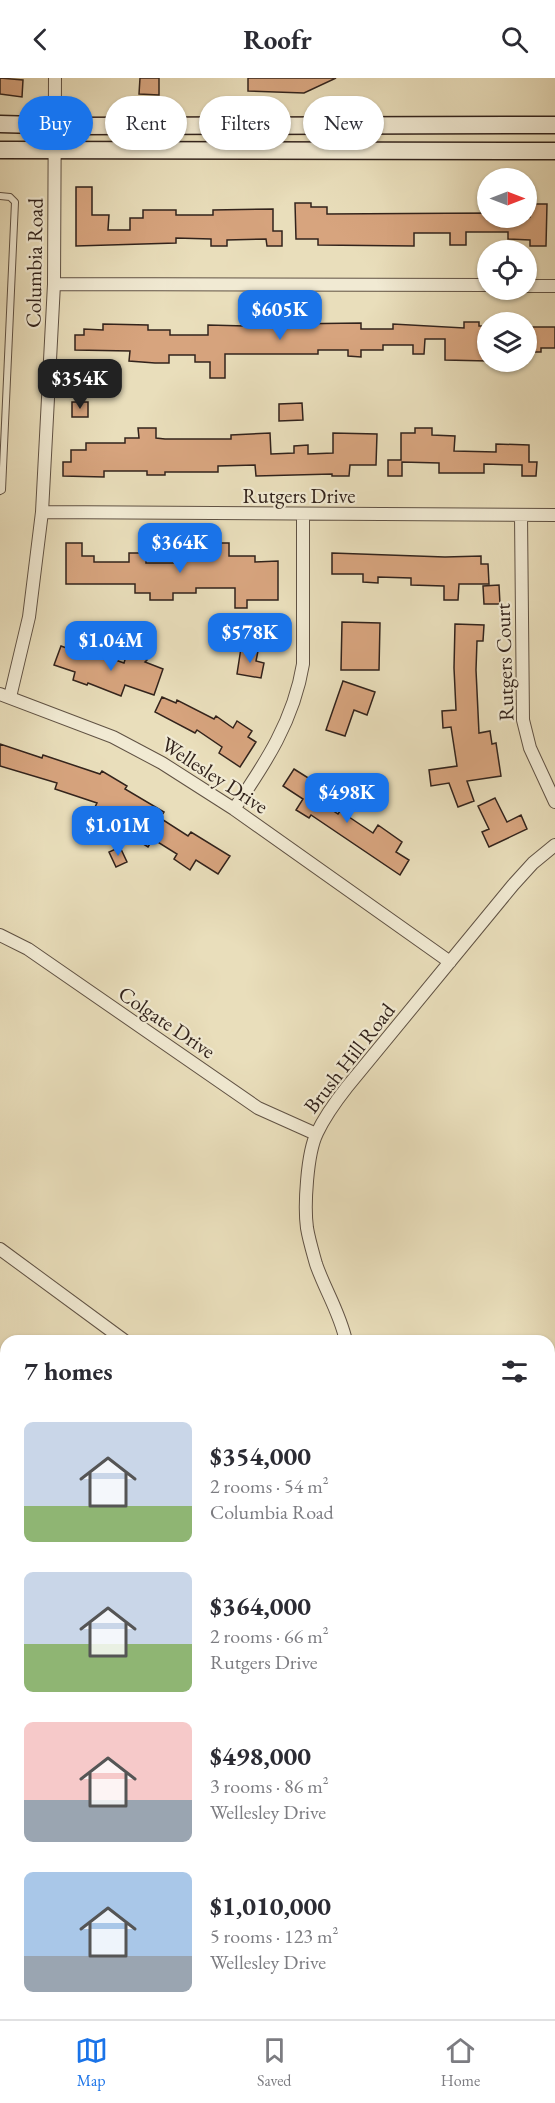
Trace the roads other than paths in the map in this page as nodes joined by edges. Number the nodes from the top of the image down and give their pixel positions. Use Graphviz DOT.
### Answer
graph roads {
  1 [pos="55,78"];
  2 [pos="54,96"];
  3 [pos="0,124"];
  4 [pos="18,124"];
  5 [pos="93,125"];
  6 [pos="555,125"];
  7 [pos="0,150"];
  8 [pos="54,151"];
  9 [pos="555,151"];
  10 [pos="0,196"];
  11 [pos="54,284"];
  12 [pos="477,285"];
  13 [pos="537,286"];
  14 [pos="555,286"];
  15 [pos="0,355"];
  16 [pos="9,356"];
  17 [pos="0,491"];
  18 [pos="42,512"];
  19 [pos="303,515"];
  20 [pos="521,515"];
  21 [pos="555,515"];
  22 [pos="5,696"];
  23 [pos="555,802"];
  24 [pos="234,809"];
  25 [pos="555,845"];
  26 [pos="0,935"];
  27 [pos="450,962"];
  28 [pos="316,1134"];
  29 [pos="0,1249"];
  30 [pos="115,1335"];
  31 [pos="345,1335"];
  1 -- 2 [label="street, Columbia Road"];
  3 -- 4 [label="main road"];
  5 -- 6 [label="main road"];
  7 -- 8 [label="main road"];
  8 -- 9 [label="main road"];
  8 -- 11 [label="street, Columbia Road"];
  10 -- 16 [label="lane"];
  11 -- 12 [label="street"];
  11 -- 18 [label="street, Columbia Road"];
  13 -- 14 [label="street"];
  15 -- 16 [label="lane"];
  16 -- 17 [label="lane"];
  18 -- 19 [label="street, Rutgers Drive"];
  18 -- 22 [label="street, Columbia Road"];
  19 -- 20 [label="street, Rutgers Drive"];
  19 -- 24 [label="street"];
  20 -- 21 [label="street, Rutgers Drive"];
  20 -- 23 [label="street, Rutgers Court"];
  22 -- 24 [label="street, Wellesley Drive"];
  24 -- 27 [label="street, Wellesley Drive"];
  25 -- 27 [label="street, Brush Hill Road"];
  26 -- 28 [label="street, Colgate Drive"];
  27 -- 28 [label="street, Brush Hill Road"];
  28 -- 31 [label="street, Brush Hill Road"];
  29 -- 30 [label="street"];
}
